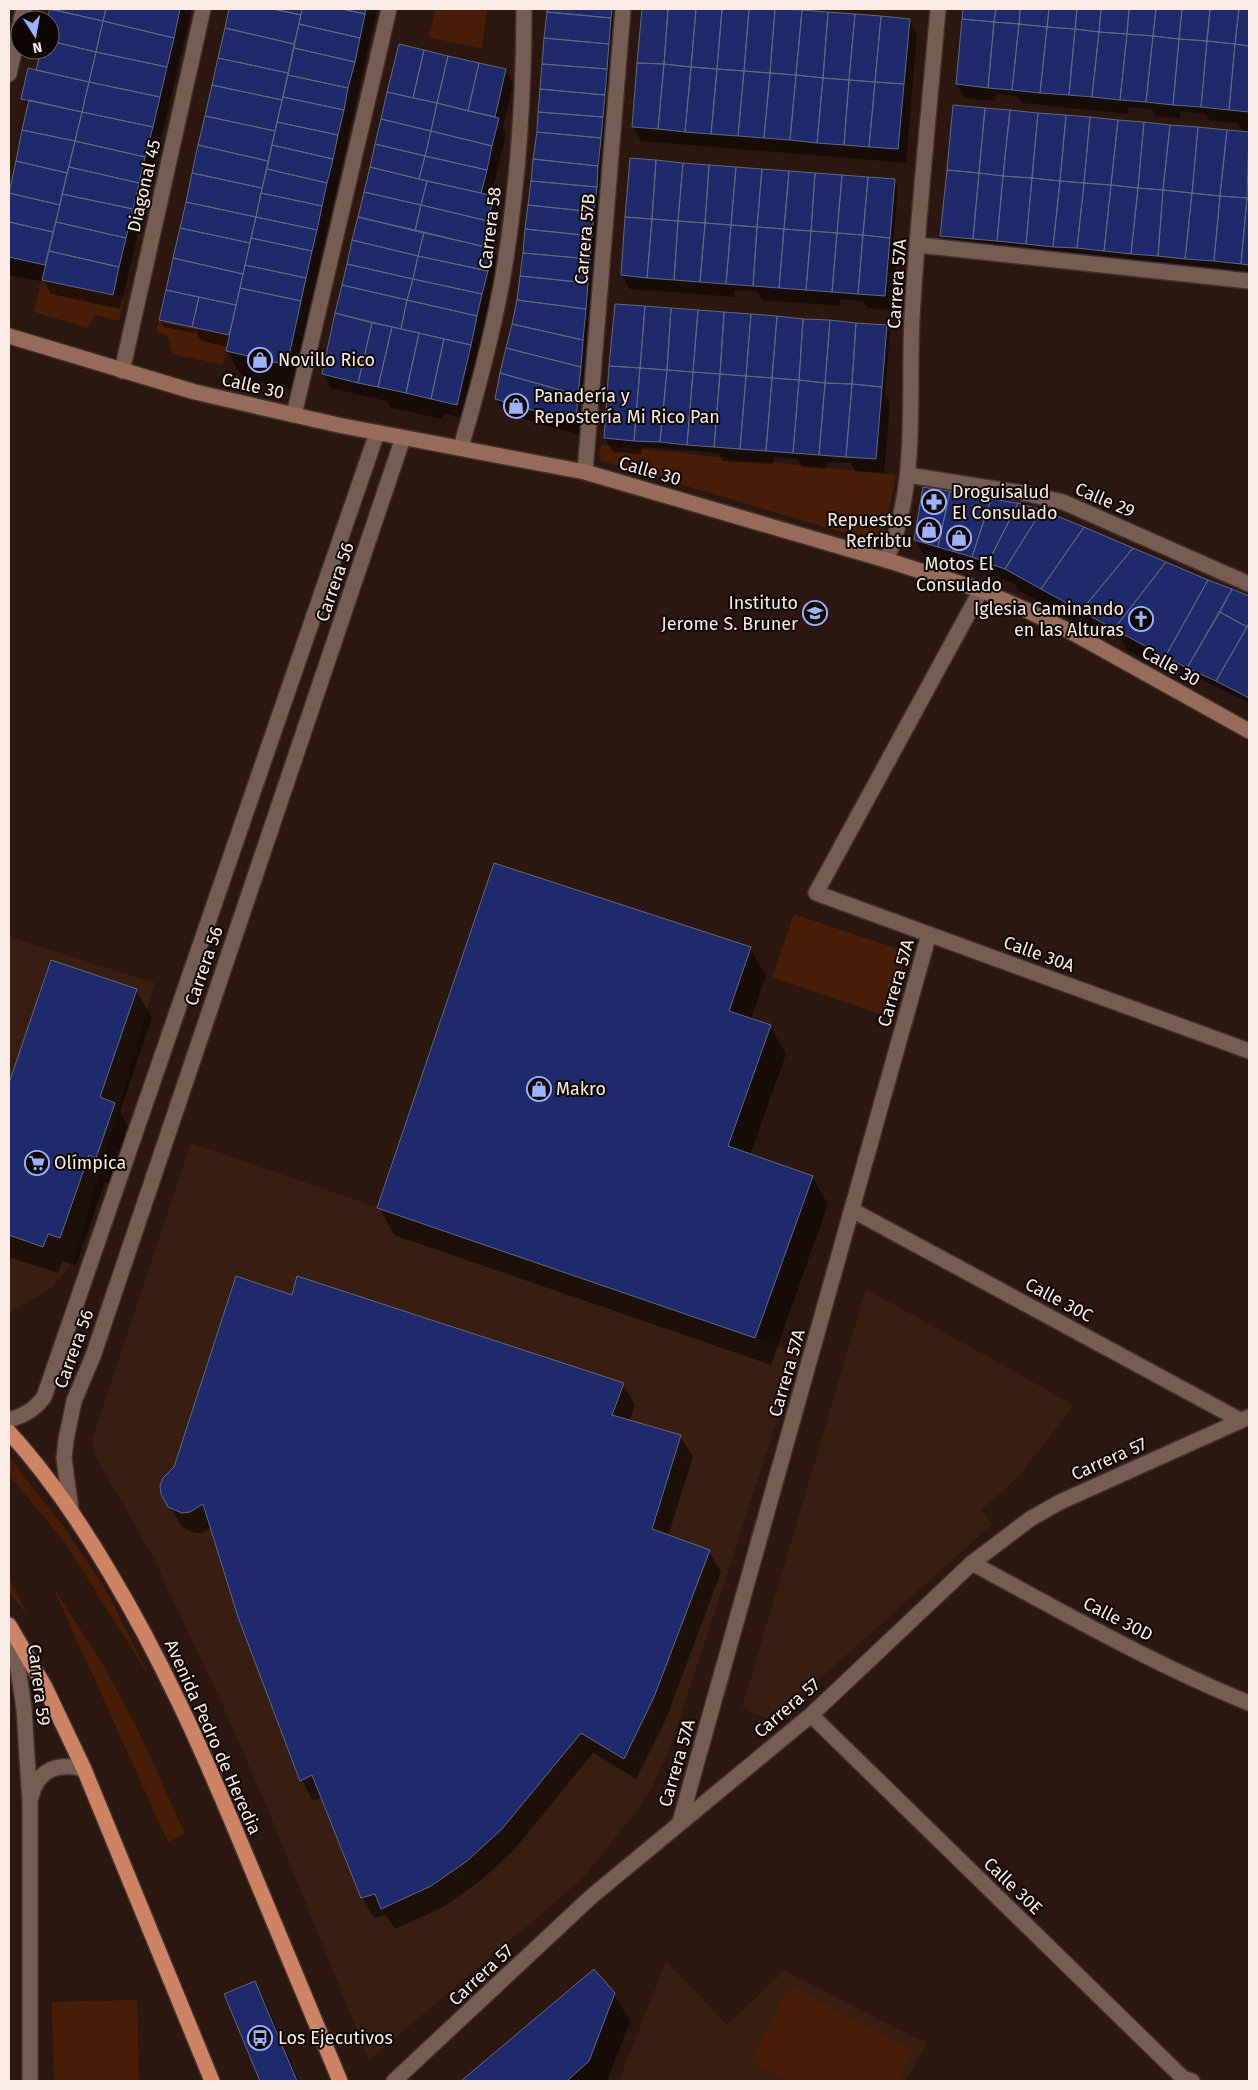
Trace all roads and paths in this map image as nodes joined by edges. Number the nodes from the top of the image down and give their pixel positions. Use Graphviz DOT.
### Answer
graph roads {
  1 [pos="203,9"];
  2 [pos="389,9"];
  3 [pos="524,9"];
  4 [pos="624,9"];
  5 [pos="938,9"];
  6 [pos="12,60"];
  7 [pos="9,74"];
  8 [pos="918,246"];
  9 [pos="1249,281"];
  10 [pos="9,336"];
  11 [pos="122,371"];
  12 [pos="294,415"];
  13 [pos="376,433"];
  14 [pos="403,438"];
  15 [pos="461,447"];
  16 [pos="585,472"];
  17 [pos="908,474"];
  18 [pos="886,560"];
  19 [pos="1249,584"];
  20 [pos="981,590"];
  21 [pos="1249,731"];
  22 [pos="929,934"];
  23 [pos="1249,1051"];
  24 [pos="852,1210"];
  25 [pos="1245,1418"];
  26 [pos="9,1420"];
  27 [pos="9,1432"];
  28 [pos="71,1510"];
  29 [pos="972,1563"];
  30 [pos="11,1628"];
  31 [pos="1249,1704"];
  32 [pos="811,1715"];
  33 [pos="84,1768"];
  34 [pos="30,1803"];
  35 [pos="680,1822"];
  36 [pos="30,2081"];
  37 [pos="212,2081"];
  38 [pos="340,2081"];
  39 [pos="394,2081"];
  40 [pos="1192,2081"];
  1 -- 11 [label="street, Diagonal 45"];
  2 -- 12 [label="street"];
  3 -- 15 [label="street, Carrera 58"];
  4 -- 16 [label="street, Carrera 57B"];
  5 -- 8 [label="street, Carrera 57A"];
  6 -- 7 [label="street"];
  8 -- 9 [label="street"];
  8 -- 17 [label="street, Carrera 57A"];
  10 -- 11 [label="main road, Calle 30"];
  11 -- 12 [label="main road, Calle 30"];
  12 -- 13 [label="main road, Calle 30"];
  13 -- 14 [label="main road, Calle 30"];
  13 -- 26 [label="street, Carrera 56"];
  14 -- 15 [label="main road, Calle 30"];
  14 -- 28 [label="street, Carrera 56"];
  15 -- 16 [label="main road, Calle 30"];
  16 -- 18 [label="main road, Calle 30"];
  17 -- 18 [label="street, Carrera 57A"];
  17 -- 19 [label="street, Calle 29"];
  18 -- 20 [label="main road, Calle 30"];
  20 -- 21 [label="main road, Calle 30"];
  20 -- 22 [label="street, Calle 30A"];
  22 -- 23 [label="street, Calle 30A"];
  22 -- 24 [label="street, Carrera 57A"];
  24 -- 25 [label="street, Calle 30C"];
  24 -- 35 [label="street, Carrera 57A"];
  25 -- 29 [label="street, Carrera 57"];
  27 -- 28 [label="highway, Avenida Pedro de Heredia"];
  28 -- 38 [label="highway, Avenida Pedro de Heredia"];
  29 -- 31 [label="street, Calle 30D"];
  29 -- 32 [label="street, Carrera 57"];
  30 -- 33 [label="highway"];
  30 -- 34 [label="street, Carrera 59"];
  32 -- 35 [label="street, Carrera 57"];
  32 -- 40 [label="street, Calle 30E"];
  33 -- 34 [label="street, Carrera 59"];
  33 -- 37 [label="highway"];
  34 -- 36 [label="street, Carrera 59"];
  35 -- 39 [label="street, Carrera 57"];
}
